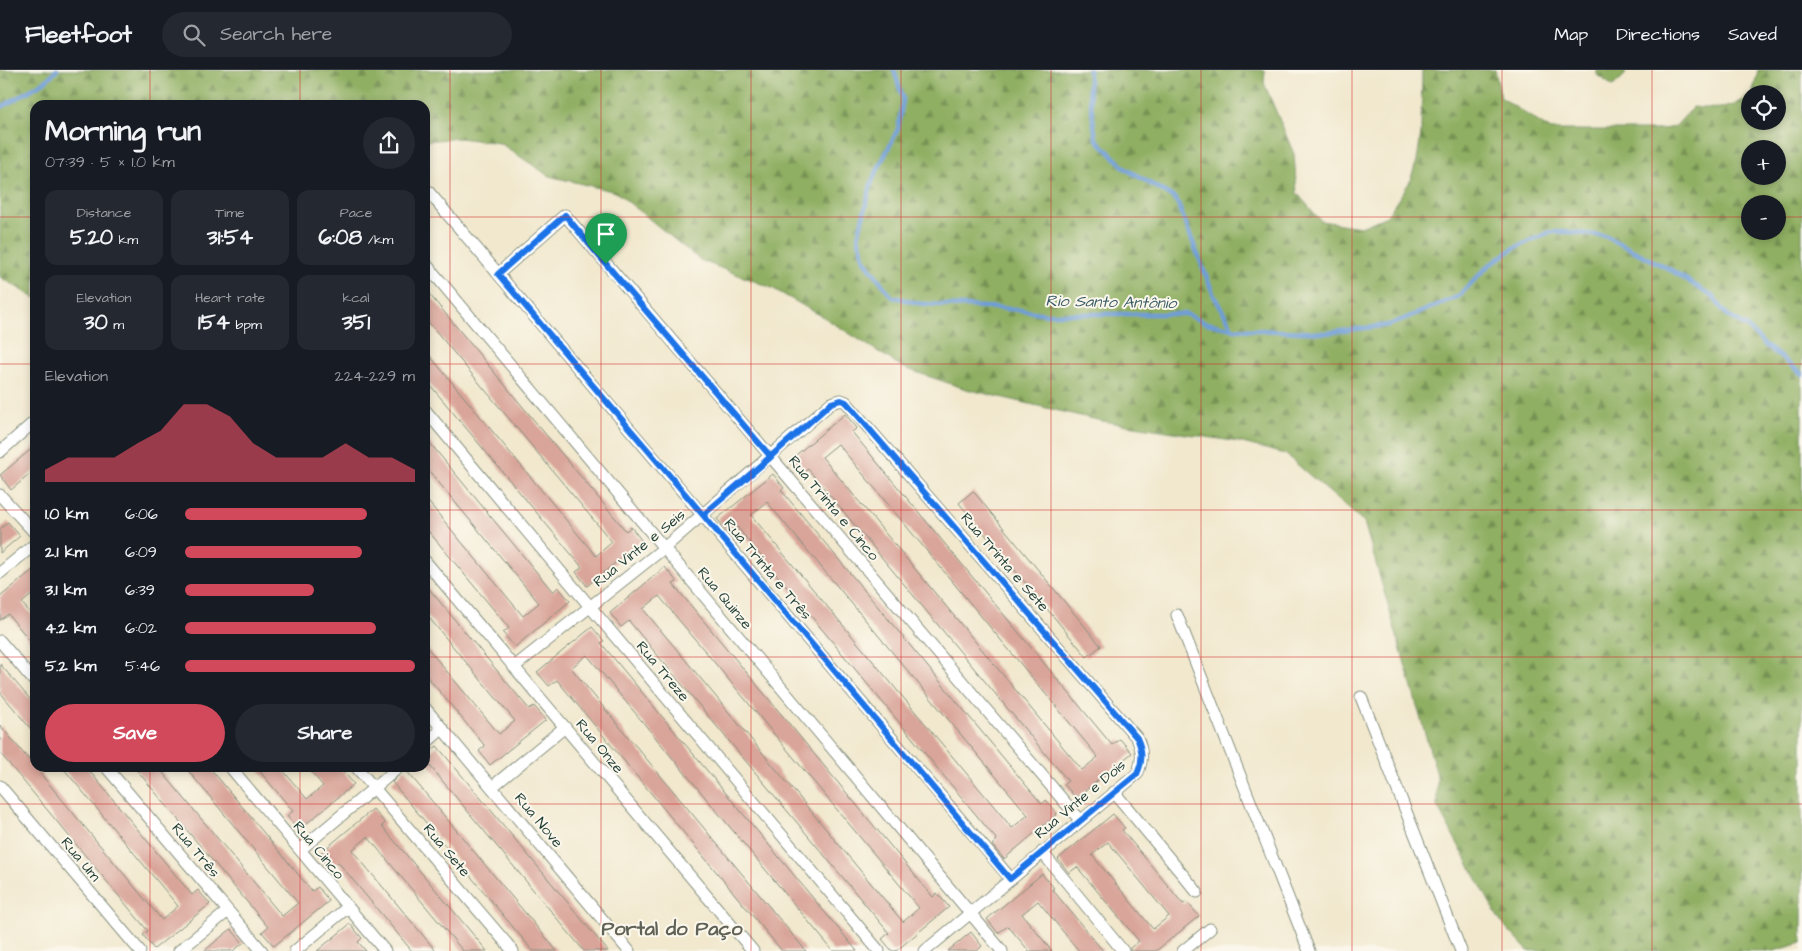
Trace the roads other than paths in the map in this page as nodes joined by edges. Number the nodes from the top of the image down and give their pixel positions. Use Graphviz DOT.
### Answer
graph roads {
  1 [pos="430,194"];
  2 [pos="430,269"];
  3 [pos="498,274"];
  4 [pos="850,406"];
  5 [pos="430,416"];
  6 [pos="30,425"];
  7 [pos="0,452"];
  8 [pos="771,457"];
  9 [pos="0,495"];
  10 [pos="703,515"];
  11 [pos="30,528"];
  12 [pos="30,548"];
  13 [pos="664,548"];
  14 [pos="430,567"];
  15 [pos="0,574"];
  16 [pos="590,607"];
  17 [pos="1177,615"];
  18 [pos="0,641"];
  19 [pos="514,667"];
  20 [pos="30,676"];
  21 [pos="1361,697"];
  22 [pos="430,714"];
  23 [pos="565,727"];
  24 [pos="442,729"];
  25 [pos="1137,738"];
  26 [pos="430,740"];
  27 [pos="110,772"];
  28 [pos="234,772"];
  29 [pos="360,772"];
  30 [pos="393,772"];
  31 [pos="0,786"];
  32 [pos="374,788"];
  33 [pos="492,788"];
  34 [pos="1114,792"];
  35 [pos="1080,820"];
  36 [pos="300,850"];
  37 [pos="1042,852"];
  38 [pos="1010,879"];
  39 [pos="1197,892"];
  40 [pos="348,907"];
  41 [pos="228,911"];
  42 [pos="970,913"];
  43 [pos="1210,929"];
  44 [pos="140,951"];
  45 [pos="179,951"];
  46 [pos="262,951"];
  47 [pos="295,951"];
  48 [pos="385,951"];
  49 [pos="513,951"];
  50 [pos="629,951"];
  51 [pos="753,951"];
  52 [pos="879,951"];
  53 [pos="924,951"];
  54 [pos="1002,951"];
  55 [pos="1124,951"];
  56 [pos="1183,951"];
  57 [pos="1309,951"];
  58 [pos="1461,951"];
  1 -- 3 [label="street, Rua Trinta e Três"];
  2 -- 13 [label="street, Rua Quinze"];
  3 -- 8 [label="street, Rua Trinta e Cinco"];
  3 -- 10 [label="street, Rua Trinta e Três"];
  4 -- 8 [label="street, Rua Vinte e Seis"];
  4 -- 25 [label="street, Rua Trinta e Sete"];
  5 -- 16 [label="street, Rua Treze"];
  6 -- 7 [label="street"];
  8 -- 10 [label="street, Rua Vinte e Seis"];
  8 -- 35 [label="street, Rua Trinta e Cinco"];
  9 -- 11 [label="street"];
  10 -- 13 [label="street, Rua Vinte e Seis"];
  10 -- 38 [label="street, Rua Trinta e Três"];
  12 -- 15 [label="street"];
  13 -- 16 [label="street, Rua Vinte e Seis"];
  13 -- 42 [label="street, Rua Quinze"];
  14 -- 19 [label="street, Rua Onze"];
  16 -- 19 [label="street, Rua Vinte e Seis"];
  16 -- 52 [label="street, Rua Treze"];
  17 -- 57 [label="street"];
  18 -- 20 [label="street"];
  19 -- 23 [label="street, Rua Onze"];
  21 -- 58 [label="street"];
  22 -- 24 [label="street, Rua Nove"];
  23 -- 33 [label="street"];
  23 -- 51 [label="street, Rua Onze"];
  24 -- 26 [label="street"];
  24 -- 33 [label="street, Rua Nove"];
  25 -- 34 [label="street, Rua Vinte e Dois"];
  27 -- 41 [label="street, Rua Três"];
  28 -- 36 [label="street, Rua Cinco"];
  29 -- 32 [label="street, Rua Sete"];
  30 -- 32 [label="street"];
  31 -- 44 [label="street, Rua Um"];
  32 -- 36 [label="street"];
  32 -- 49 [label="street, Rua Sete"];
  33 -- 50 [label="street, Rua Nove"];
  34 -- 35 [label="street, Rua Vinte e Dois"];
  34 -- 39 [label="street"];
  35 -- 37 [label="street, Rua Vinte e Dois"];
  36 -- 40 [label="street, Rua Cinco"];
  37 -- 38 [label="street, Rua Vinte e Dois"];
  37 -- 55 [label="street"];
  38 -- 42 [label="street, Rua Vinte e Dois"];
  40 -- 47 [label="street"];
  40 -- 48 [label="street, Rua Cinco"];
  41 -- 45 [label="street"];
  41 -- 46 [label="street, Rua Três"];
  42 -- 53 [label="street, Rua Vinte e Dois"];
  42 -- 54 [label="street, Rua Quinze"];
  43 -- 56 [label="street"];
}
